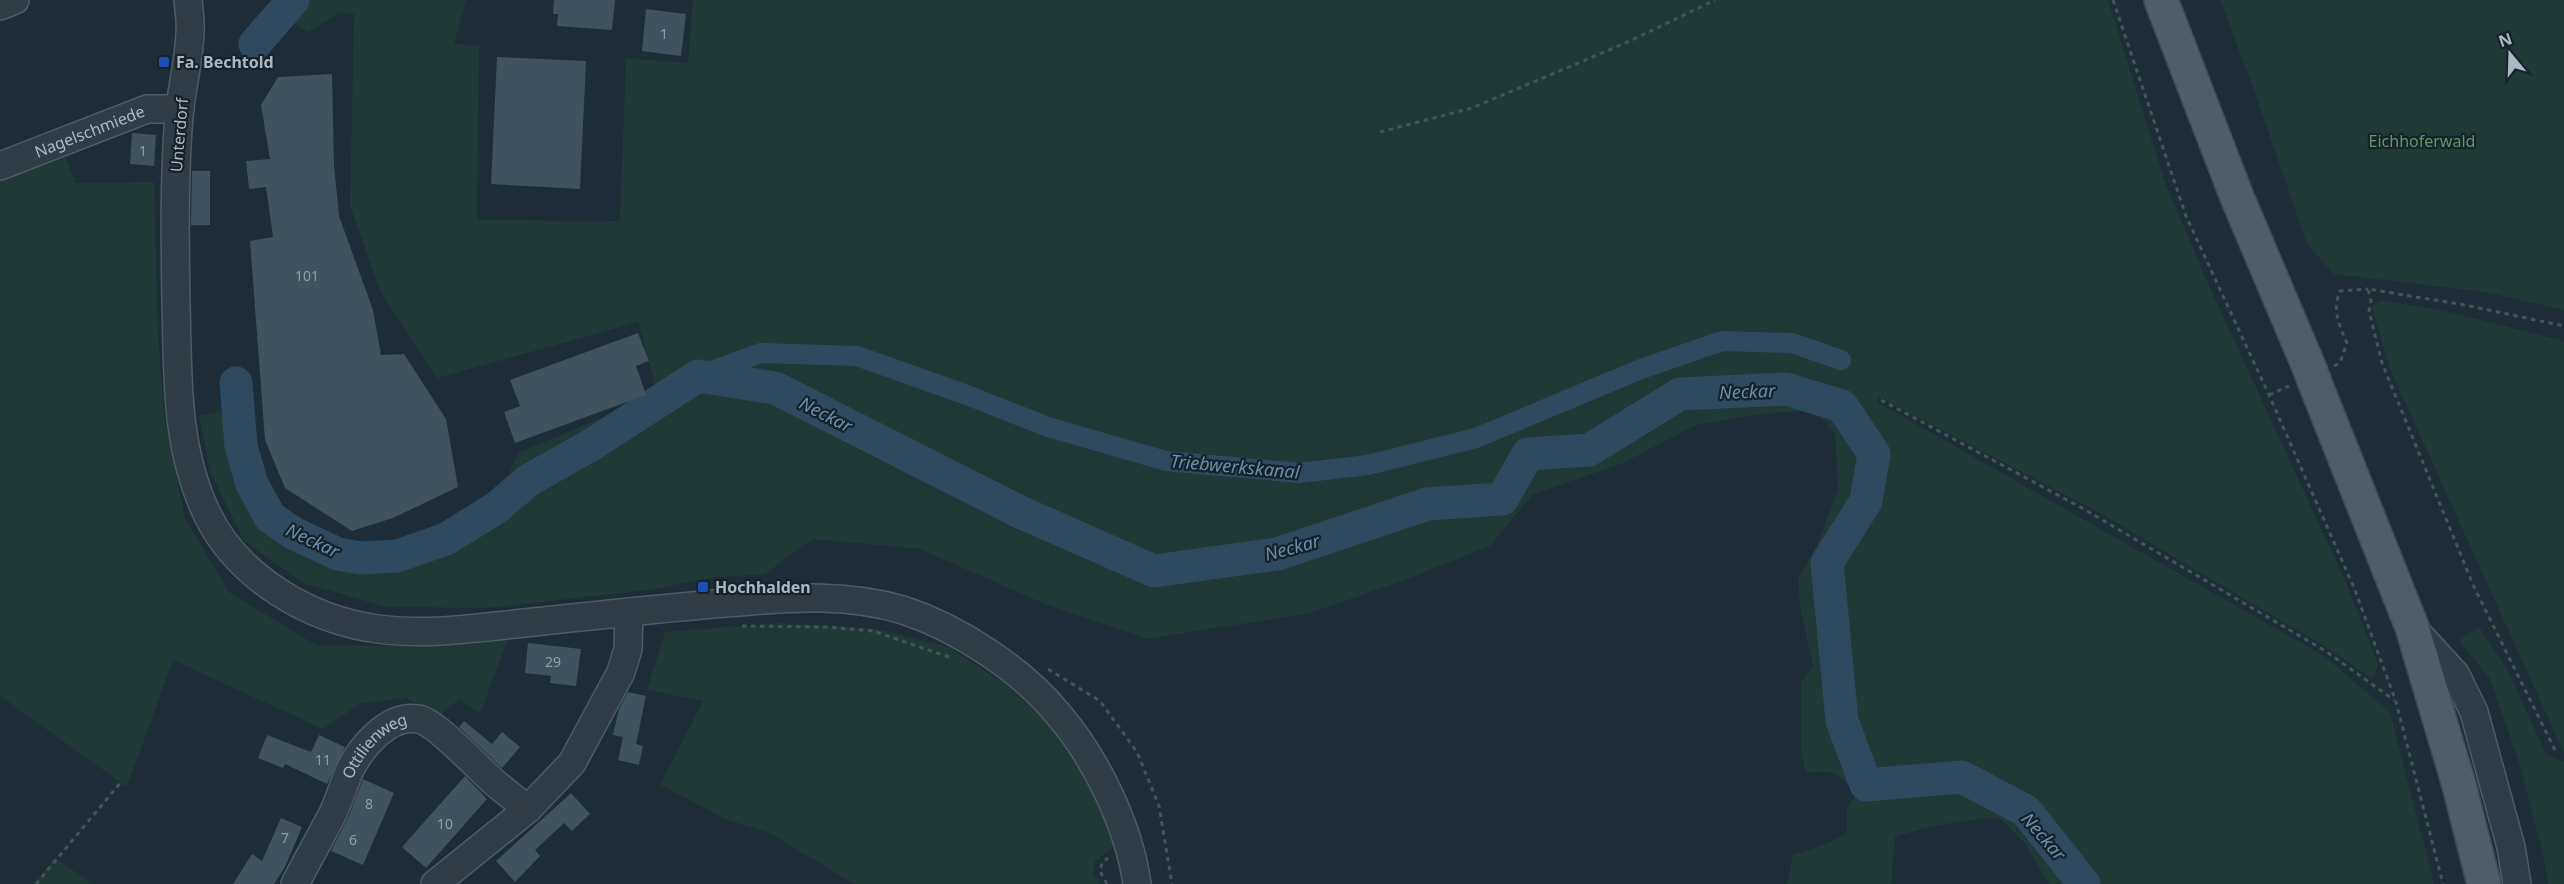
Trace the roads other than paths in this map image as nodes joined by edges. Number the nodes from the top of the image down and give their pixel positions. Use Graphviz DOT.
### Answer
graph roads {
  1 [pos="15,0"];
  2 [pos="188,0"];
  3 [pos="2161,0"];
  4 [pos="0,6"];
  5 [pos="180,109"];
  6 [pos="0,166"];
  7 [pos="629,612"];
  8 [pos="2412,627"];
  9 [pos="528,809"];
  10 [pos="295,884"];
  11 [pos="435,884"];
  12 [pos="1137,884"];
  13 [pos="2484,884"];
  14 [pos="2517,884"];
  1 -- 4 [label="street"];
  2 -- 5 [label="street, Unterdorf"];
  3 -- 8 [label="main road"];
  5 -- 6 [label="street, Nagelschmiede"];
  5 -- 7 [label="street, Unterdorf"];
  7 -- 9 [label="street"];
  7 -- 12 [label="street, Unterdorf"];
  8 -- 13 [label="main road"];
  8 -- 14 [label="street"];
  9 -- 10 [label="street, Ottilienweg"];
  9 -- 11 [label="street"];
}
